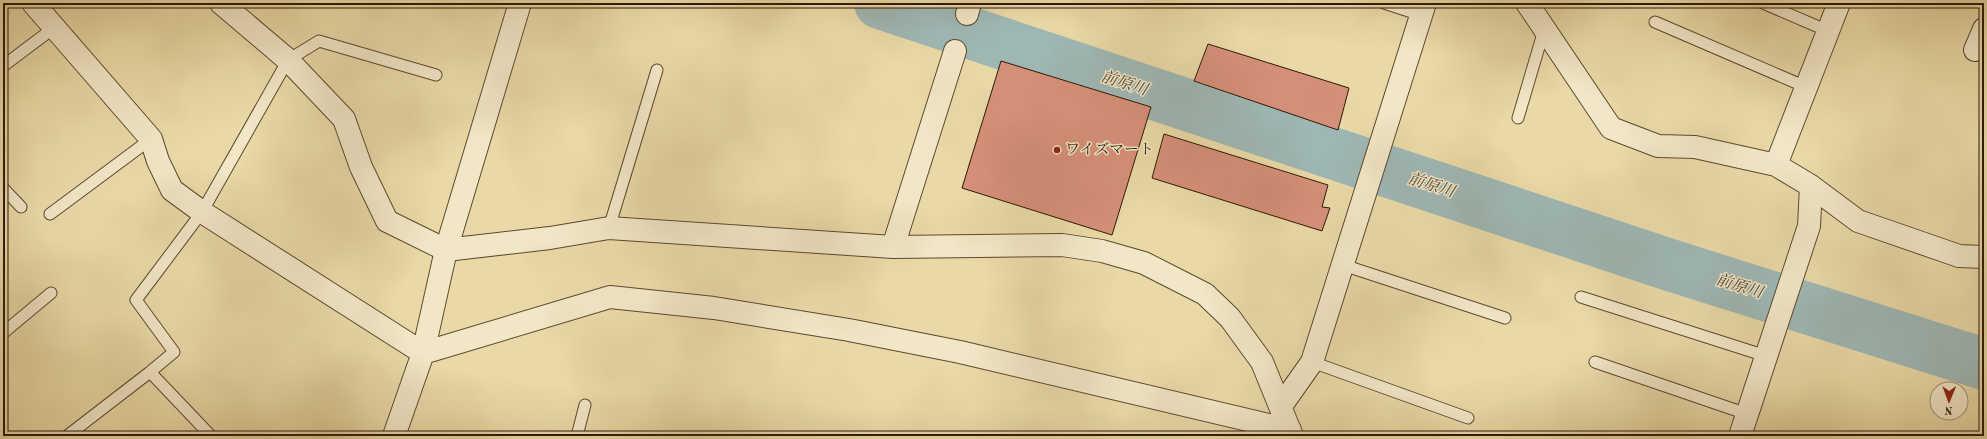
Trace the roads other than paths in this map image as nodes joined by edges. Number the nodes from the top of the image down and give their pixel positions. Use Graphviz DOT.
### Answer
graph roads {
  1 [pos="33,3"];
  2 [pos="221,3"];
  3 [pos="520,3"];
  4 [pos="1384,3"];
  5 [pos="1527,3"];
  6 [pos="1763,3"];
  7 [pos="1840,3"];
  8 [pos="1423,9"];
  9 [pos="1655,22"];
  10 [pos="55,27"];
  11 [pos="1984,28"];
  12 [pos="1544,30"];
  13 [pos="1828,31"];
  14 [pos="1975,50"];
  15 [pos="956,51"];
  16 [pos="288,60"];
  17 [pos="3,66"];
  18 [pos="657,70"];
  19 [pos="436,75"];
  20 [pos="1806,87"];
  21 [pos="1518,118"];
  22 [pos="151,139"];
  23 [pos="1776,165"];
  24 [pos="1811,186"];
  25 [pos="3,188"];
  26 [pos="21,207"];
  27 [pos="202,212"];
  28 [pos="50,214"];
  29 [pos="609,228"];
  30 [pos="893,248"];
  31 [pos="446,250"];
  32 [pos="1984,257"];
  33 [pos="1343,265"];
  34 [pos="51,293"];
  35 [pos="1581,297"];
  36 [pos="1505,318"];
  37 [pos="3,333"];
  38 [pos="423,353"];
  39 [pos="1766,356"];
  40 [pos="1312,362"];
  41 [pos="1595,362"];
  42 [pos="150,372"];
  43 [pos="584,405"];
  44 [pos="1281,406"];
  45 [pos="1747,414"];
  46 [pos="1468,418"];
  47 [pos="1291,433"];
  48 [pos="67,436"];
  49 [pos="212,436"];
  50 [pos="394,436"];
  51 [pos="576,436"];
  52 [pos="1740,436"];
  1 -- 10 [label="street"];
  2 -- 16 [label="street"];
  3 -- 31 [label="street"];
  4 -- 8 [label="lane"];
  5 -- 12 [label="street"];
  6 -- 13 [label="lane"];
  7 -- 13 [label="street"];
  8 -- 33 [label="street"];
  9 -- 20 [label="lane"];
  10 -- 17 [label="lane"];
  10 -- 22 [label="street"];
  11 -- 14 [label="street"];
  12 -- 21 [label="lane"];
  12 -- 23 [label="street"];
  13 -- 20 [label="street"];
  15 -- 30 [label="street"];
  16 -- 19 [label="lane"];
  16 -- 27 [label="lane"];
  16 -- 31 [label="street"];
  18 -- 29 [label="lane"];
  20 -- 23 [label="street"];
  22 -- 27 [label="street"];
  22 -- 28 [label="lane"];
  23 -- 24 [label="street"];
  24 -- 32 [label="street"];
  24 -- 39 [label="street"];
  25 -- 26 [label="lane"];
  27 -- 38 [label="street"];
  27 -- 42 [label="lane"];
  29 -- 30 [label="street"];
  29 -- 31 [label="street"];
  30 -- 44 [label="street"];
  31 -- 38 [label="street"];
  33 -- 36 [label="lane"];
  33 -- 40 [label="street"];
  34 -- 37 [label="lane"];
  35 -- 39 [label="lane"];
  38 -- 47 [label="street"];
  38 -- 50 [label="street"];
  39 -- 45 [label="street"];
  40 -- 44 [label="street"];
  40 -- 46 [label="lane"];
  41 -- 45 [label="lane"];
  42 -- 48 [label="lane"];
  42 -- 49 [label="lane"];
  43 -- 51 [label="lane"];
  44 -- 47 [label="street"];
  45 -- 52 [label="street"];
}
